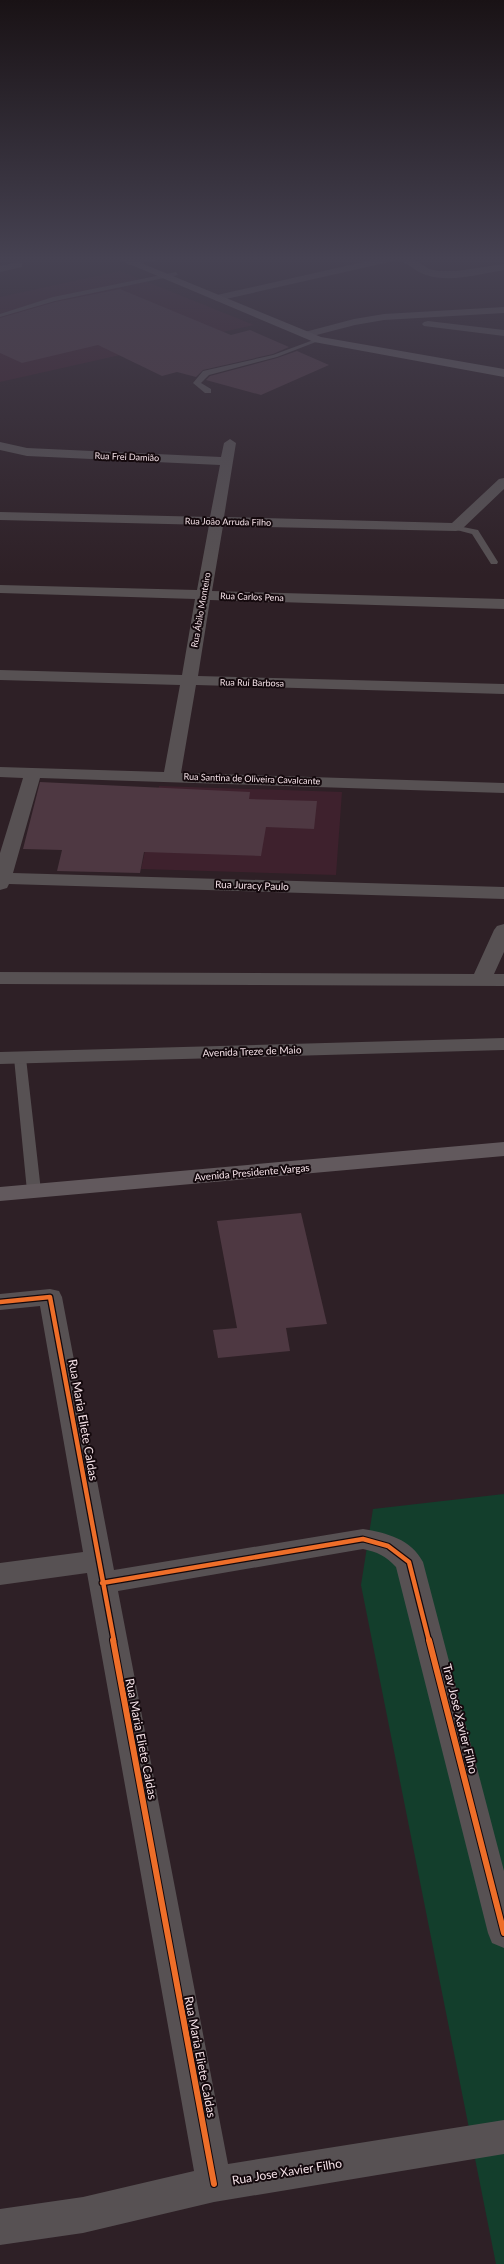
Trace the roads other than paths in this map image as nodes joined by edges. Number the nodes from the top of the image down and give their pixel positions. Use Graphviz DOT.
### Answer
graph roads {
  1 [pos="244,364"];
  2 [pos="449,364"];
  3 [pos="504,373"];
  4 [pos="208,392"];
  5 [pos="230,442"];
  6 [pos="0,446"];
  7 [pos="27,452"];
  8 [pos="0,453"];
  9 [pos="228,460"];
  10 [pos="504,482"];
  11 [pos="0,516"];
  12 [pos="216,522"];
  13 [pos="456,527"];
  14 [pos="494,562"];
  15 [pos="0,589"];
  16 [pos="204,596"];
  17 [pos="504,604"];
  18 [pos="0,674"];
  19 [pos="188,681"];
  20 [pos="504,689"];
  21 [pos="0,772"];
  22 [pos="33,773"];
  23 [pos="172,777"];
  24 [pos="504,788"];
  25 [pos="1,880"];
  26 [pos="504,893"];
  27 [pos="504,930"];
  28 [pos="0,978"];
  29 [pos="481,980"];
  30 [pos="504,980"];
  31 [pos="504,1044"];
  32 [pos="10,1058"];
  33 [pos="504,1149"];
  34 [pos="34,1191"];
  35 [pos="0,1194"];
  36 [pos="0,1302"];
  37 [pos="100,1572"];
  38 [pos="0,1574"];
  39 [pos="504,1933"];
  40 [pos="504,2137"];
  41 [pos="214,2184"];
  42 [pos="0,2227"];
  1 -- 4 [label="lane"];
  2 -- 3 [label="main road"];
  5 -- 9 [label="street, Rua Ábilo Monteiro"];
  6 -- 7 [label="street, Rua Frei Damião"];
  7 -- 8 [label="street, Rua Frei Damião"];
  7 -- 9 [label="street, Rua Frei Damião"];
  9 -- 12 [label="street, Rua Ábilo Monteiro"];
  10 -- 13 [label="street"];
  11 -- 12 [label="street, Rua João Arruda Filho"];
  12 -- 13 [label="street, Rua João Arruda Filho"];
  12 -- 16 [label="street, Rua Ábilo Monteiro"];
  13 -- 14 [label="lane"];
  15 -- 16 [label="street, Rua Carlos Pena"];
  16 -- 17 [label="street, Rua Carlos Pena"];
  16 -- 19 [label="street, Rua Ábilo Monteiro"];
  18 -- 19 [label="street, Rua Rui Barbosa"];
  19 -- 20 [label="street, Rua Rui Barbosa"];
  19 -- 23 [label="street, Rua Ábilo Monteiro"];
  21 -- 22 [label="street, Rua Santina de Oliveira Cavalcante"];
  22 -- 23 [label="street, Rua Santina de Oliveira Cavalcante"];
  22 -- 25 [label="street"];
  23 -- 24 [label="street, Rua Santina de Oliveira Cavalcante"];
  25 -- 26 [label="street, Rua Juracy Paulo"];
  27 -- 29 [label="street"];
  28 -- 29 [label="street"];
  29 -- 30 [label="street"];
  31 -- 32 [label="street, Avenida Treze de Maio"];
  32 -- 34 [label="lane"];
  33 -- 34 [label="main road, Avenida Presidente Vargas"];
  34 -- 35 [label="main road, Avenida Presidente Vargas"];
  36 -- 37 [label="street, Rua Maria Eliete Caldas"];
  37 -- 38 [label="street"];
  37 -- 39 [label="street, Trav José Xavier Filho"];
  37 -- 41 [label="street, Rua Maria Eliete Caldas"];
  40 -- 41 [label="street, Rua Jose Xavier Filho"];
  41 -- 42 [label="street, Rua Jose Xavier Filho"];
}
